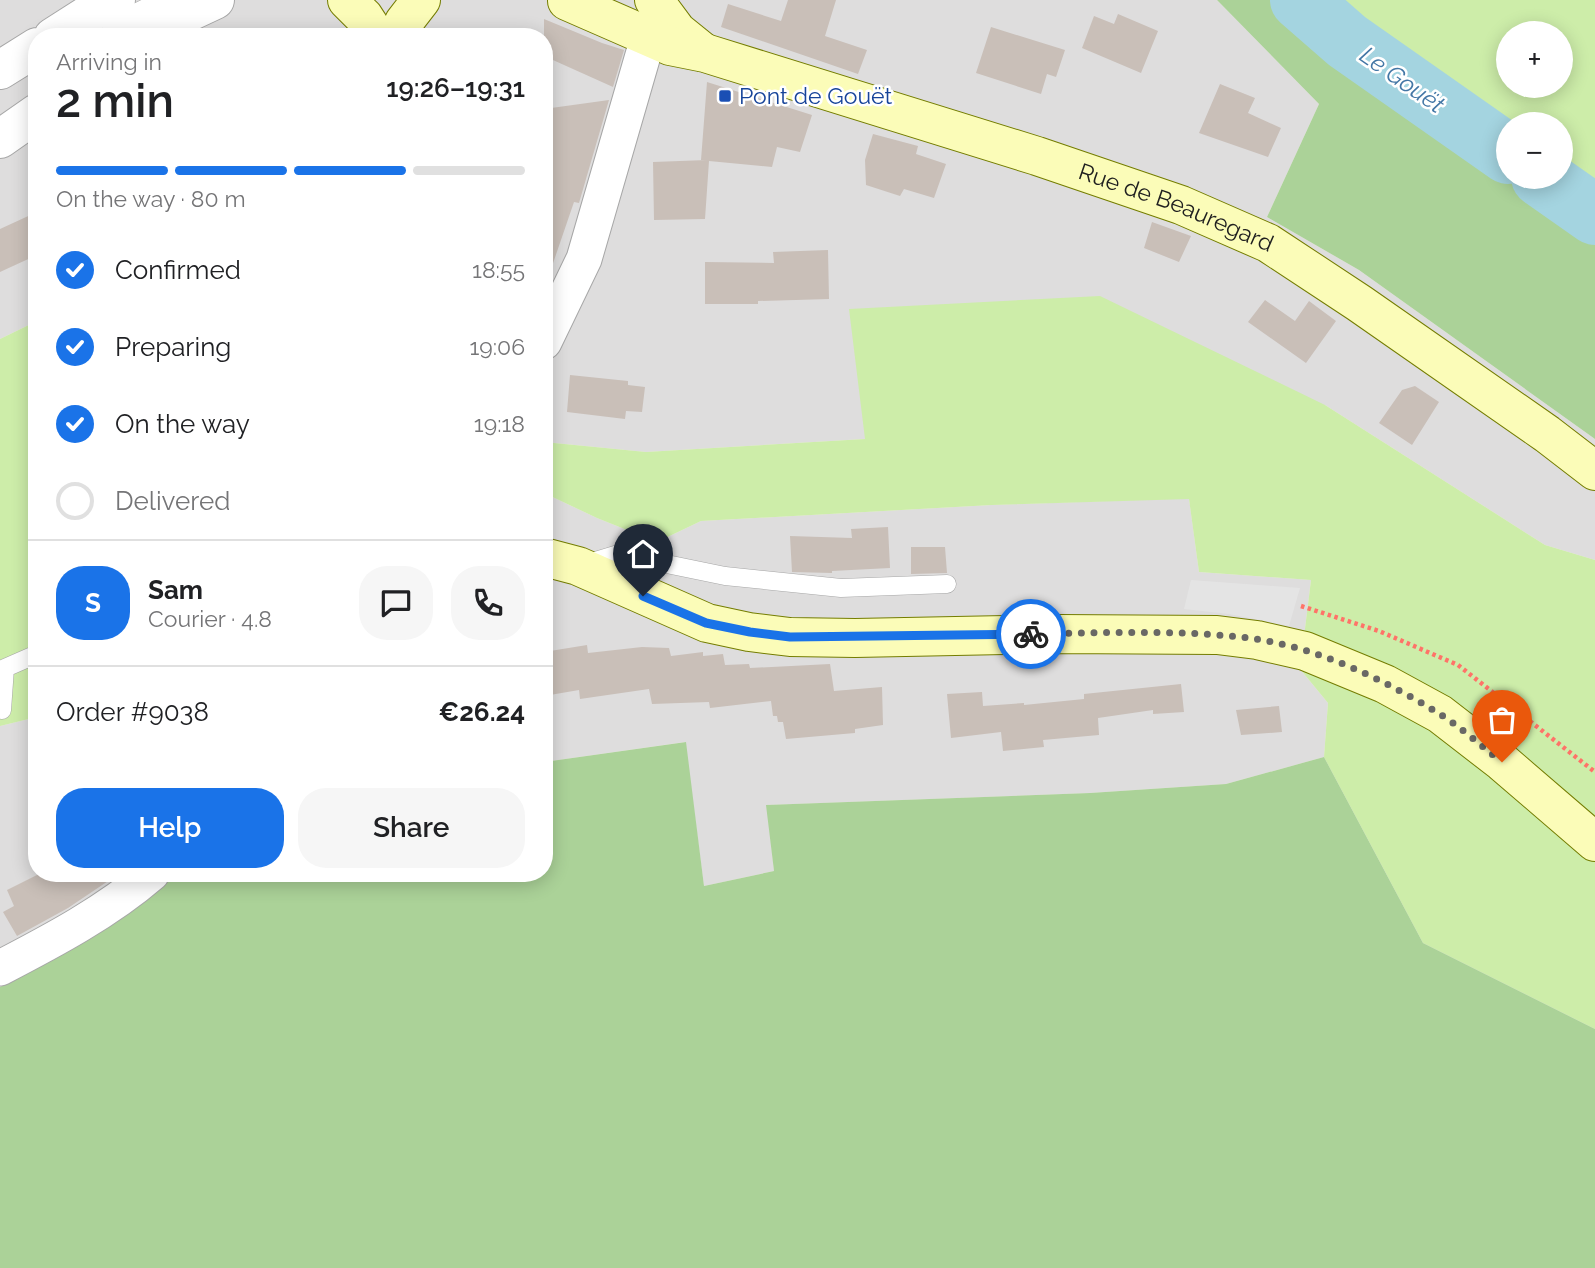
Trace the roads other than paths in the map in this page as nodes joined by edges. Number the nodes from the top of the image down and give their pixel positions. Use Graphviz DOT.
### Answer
graph roads {
  1 [pos="116,0"];
  2 [pos="162,0"];
  3 [pos="215,0"];
  4 [pos="347,0"];
  5 [pos="564,0"];
  6 [pos="654,0"];
  7 [pos="66,28"];
  8 [pos="116,28"];
  9 [pos="155,28"];
  10 [pos="371,28"];
  11 [pos="648,38"];
  12 [pos="28,53"];
  13 [pos="705,53"];
  14 [pos="0,70"];
  15 [pos="28,119"];
  16 [pos="0,139"];
  17 [pos="553,323"];
  18 [pos="1595,471"];
  19 [pos="561,561"];
  20 [pos="947,584"];
  21 [pos="28,658"];
  22 [pos="2,710"];
  23 [pos="1595,842"];
  24 [pos="142,882"];
  25 [pos="0,968"];
  1 -- 7 [label="street"];
  2 -- 8 [label="lane"];
  3 -- 9 [label="street"];
  4 -- 10 [label="main road"];
  5 -- 11 [label="main road"];
  6 -- 13 [label="main road"];
  11 -- 13 [label="main road"];
  11 -- 17 [label="street"];
  12 -- 14 [label="street"];
  13 -- 18 [label="main road, Rue de Beauregard"];
  15 -- 16 [label="street"];
  19 -- 20 [label="lane"];
  19 -- 23 [label="main road"];
  21 -- 22 [label="lane"];
  24 -- 25 [label="street"];
}
